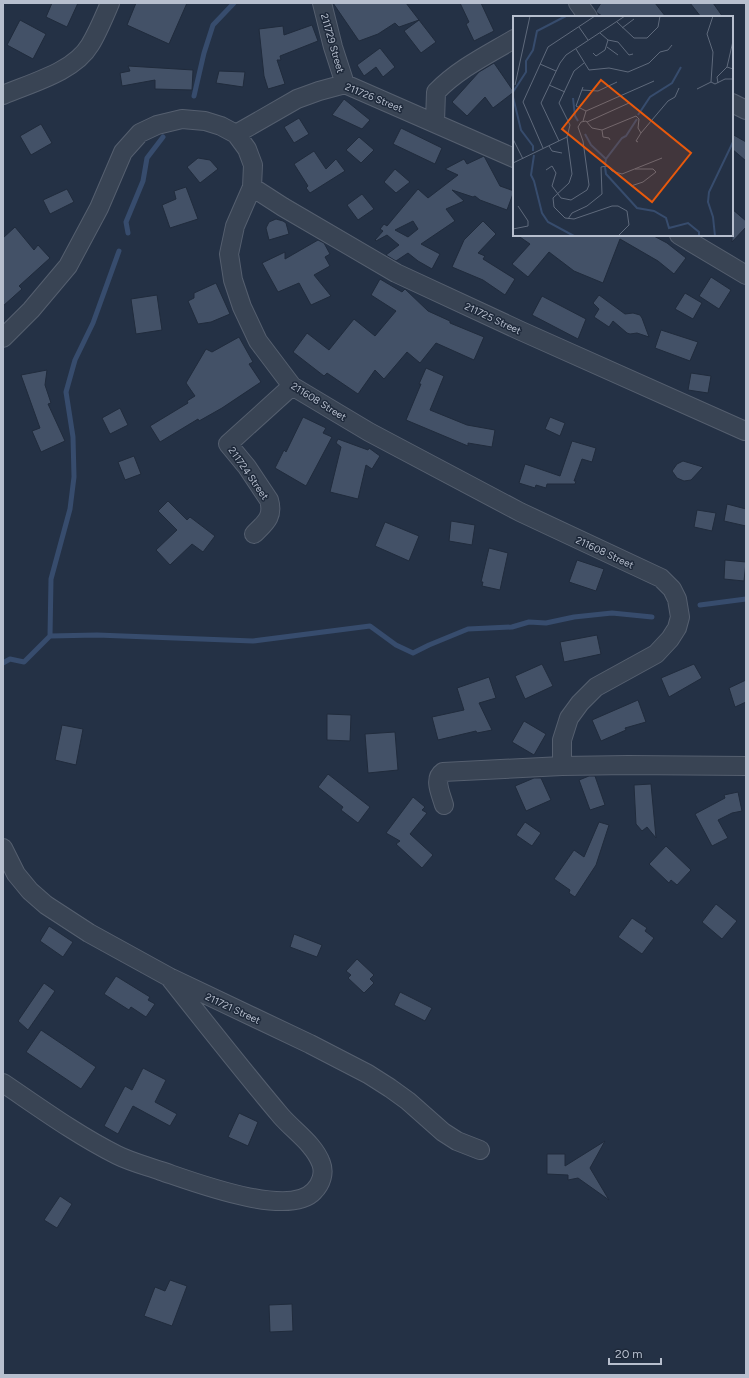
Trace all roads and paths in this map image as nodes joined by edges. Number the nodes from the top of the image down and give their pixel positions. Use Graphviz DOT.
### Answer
graph roads {
  1 [pos="110,3"];
  2 [pos="322,3"];
  3 [pos="578,3"];
  4 [pos="587,16"];
  5 [pos="513,40"];
  6 [pos="345,84"];
  7 [pos="3,95"];
  8 [pos="733,104"];
  9 [pos="746,110"];
  10 [pos="435,122"];
  11 [pos="236,134"];
  12 [pos="513,158"];
  13 [pos="252,187"];
  14 [pos="681,236"];
  15 [pos="746,275"];
  16 [pos="3,338"];
  17 [pos="292,386"];
  18 [pos="745,431"];
  19 [pos="254,534"];
  20 [pos="562,766"];
  21 [pos="746,766"];
  22 [pos="444,804"];
  23 [pos="3,848"];
  24 [pos="169,977"];
  25 [pos="3,1083"];
  26 [pos="480,1150"];
  1 -- 7 [label="street"];
  2 -- 6 [label="street, 211729 Street"];
  3 -- 4 [label="street"];
  5 -- 10 [label="street"];
  6 -- 10 [label="street, 211726 Street"];
  6 -- 11 [label="street, 211726 Street"];
  8 -- 9 [label="street"];
  10 -- 12 [label="street, 211726 Street"];
  11 -- 13 [label="street, 211608 Street"];
  11 -- 16 [label="street, 211608 Street"];
  13 -- 17 [label="street, 211608 Street"];
  13 -- 18 [label="street, 211725 Street"];
  14 -- 15 [label="street"];
  17 -- 19 [label="street, 211724 Street"];
  17 -- 20 [label="street, 211608 Street"];
  20 -- 21 [label="street"];
  20 -- 22 [label="street"];
  23 -- 24 [label="street, 211721 Street"];
  24 -- 25 [label="street"];
  24 -- 26 [label="street, 211721 Street"];
}
